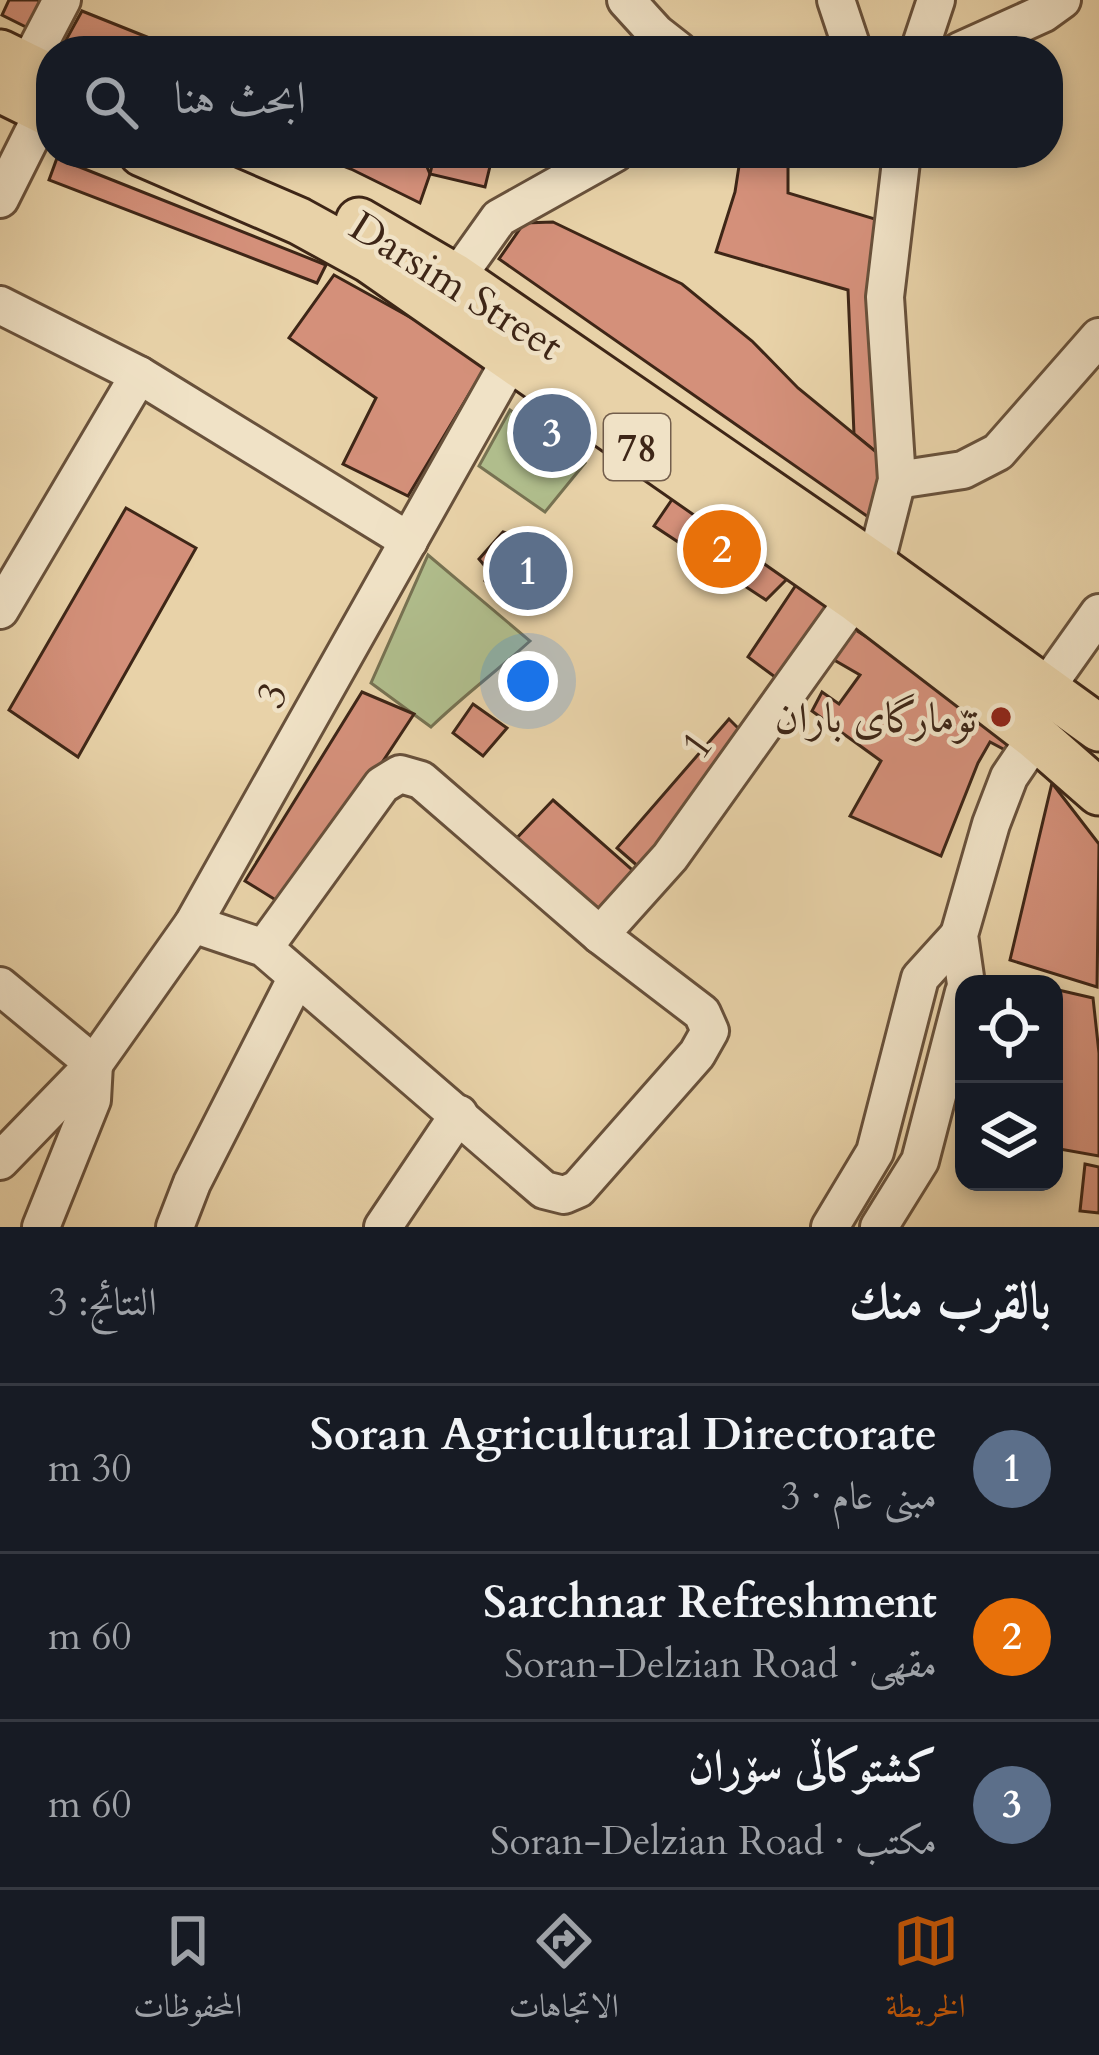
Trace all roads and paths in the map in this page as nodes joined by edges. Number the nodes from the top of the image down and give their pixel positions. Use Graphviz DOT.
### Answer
graph roads {
  1 [pos="62,0"];
  2 [pos="626,0"];
  3 [pos="836,0"];
  4 [pos="936,0"];
  5 [pos="1062,0"];
  6 [pos="48,36"];
  7 [pos="660,36"];
  8 [pos="848,36"];
  9 [pos="924,36"];
  10 [pos="993,36"];
  11 [pos="29,85"];
  12 [pos="177,168"];
  13 [pos="247,168"];
  14 [pos="588,168"];
  15 [pos="900,168"];
  16 [pos="0,200"];
  17 [pos="446,292"];
  18 [pos="0,305"];
  19 [pos="1099,337"];
  20 [pos="511,359"];
  21 [pos="139,375"];
  22 [pos="897,480"];
  23 [pos="409,541"];
  24 [pos="865,582"];
  25 [pos="0,610"];
  26 [pos="1099,613"];
  27 [pos="1045,689"];
  28 [pos="1099,728"];
  29 [pos="1036,737"];
  30 [pos="1099,792"];
  31 [pos="193,924"];
  32 [pos="600,935"];
  33 [pos="959,935"];
  34 [pos="264,948"];
  35 [pos="964,975"];
  36 [pos="297,977"];
  37 [pos="0,986"];
  38 [pos="955,1026"];
  39 [pos="94,1064"];
  40 [pos="459,1114"];
  41 [pos="0,1160"];
  42 [pos="41,1227"];
  43 [pos="175,1227"];
  44 [pos="383,1227"];
  45 [pos="830,1227"];
  46 [pos="879,1227"];
  1 -- 6 [label="street"];
  2 -- 7 [label="street"];
  3 -- 8 [label="street"];
  4 -- 9 [label="street"];
  5 -- 10 [label="street"];
  11 -- 16 [label="street"];
  12 -- 17 [label="main road, 78"];
  13 -- 17 [label="main road, Darsim Street / 78"];
  14 -- 17 [label="street"];
  15 -- 22 [label="street"];
  17 -- 20 [label="main road, 78"];
  17 -- 24 [label="main road, Darsim Street / 78"];
  18 -- 21 [label="street"];
  19 -- 22 [label="street"];
  20 -- 23 [label="street, 3"];
  20 -- 24 [label="main road, 78"];
  21 -- 23 [label="street"];
  21 -- 25 [label="street"];
  22 -- 24 [label="street"];
  23 -- 31 [label="street, 3"];
  24 -- 27 [label="main road, Darsim Street / 78"];
  24 -- 29 [label="main road, 78"];
  24 -- 32 [label="street, 1"];
  26 -- 27 [label="street"];
  27 -- 28 [label="main road, Darsim Street / 78"];
  29 -- 30 [label="main road, 78"];
  29 -- 33 [label="street"];
  31 -- 34 [label="street"];
  31 -- 39 [label="street, 3"];
  32 -- 34 [label="street"];
  32 -- 40 [label="street"];
  33 -- 35 [label="street"];
  33 -- 45 [label="street"];
  34 -- 36 [label="street"];
  36 -- 40 [label="street"];
  36 -- 43 [label="street"];
  37 -- 39 [label="street"];
  38 -- 46 [label="street"];
  39 -- 41 [label="street, 3"];
  39 -- 42 [label="street"];
  40 -- 44 [label="street"];
}
